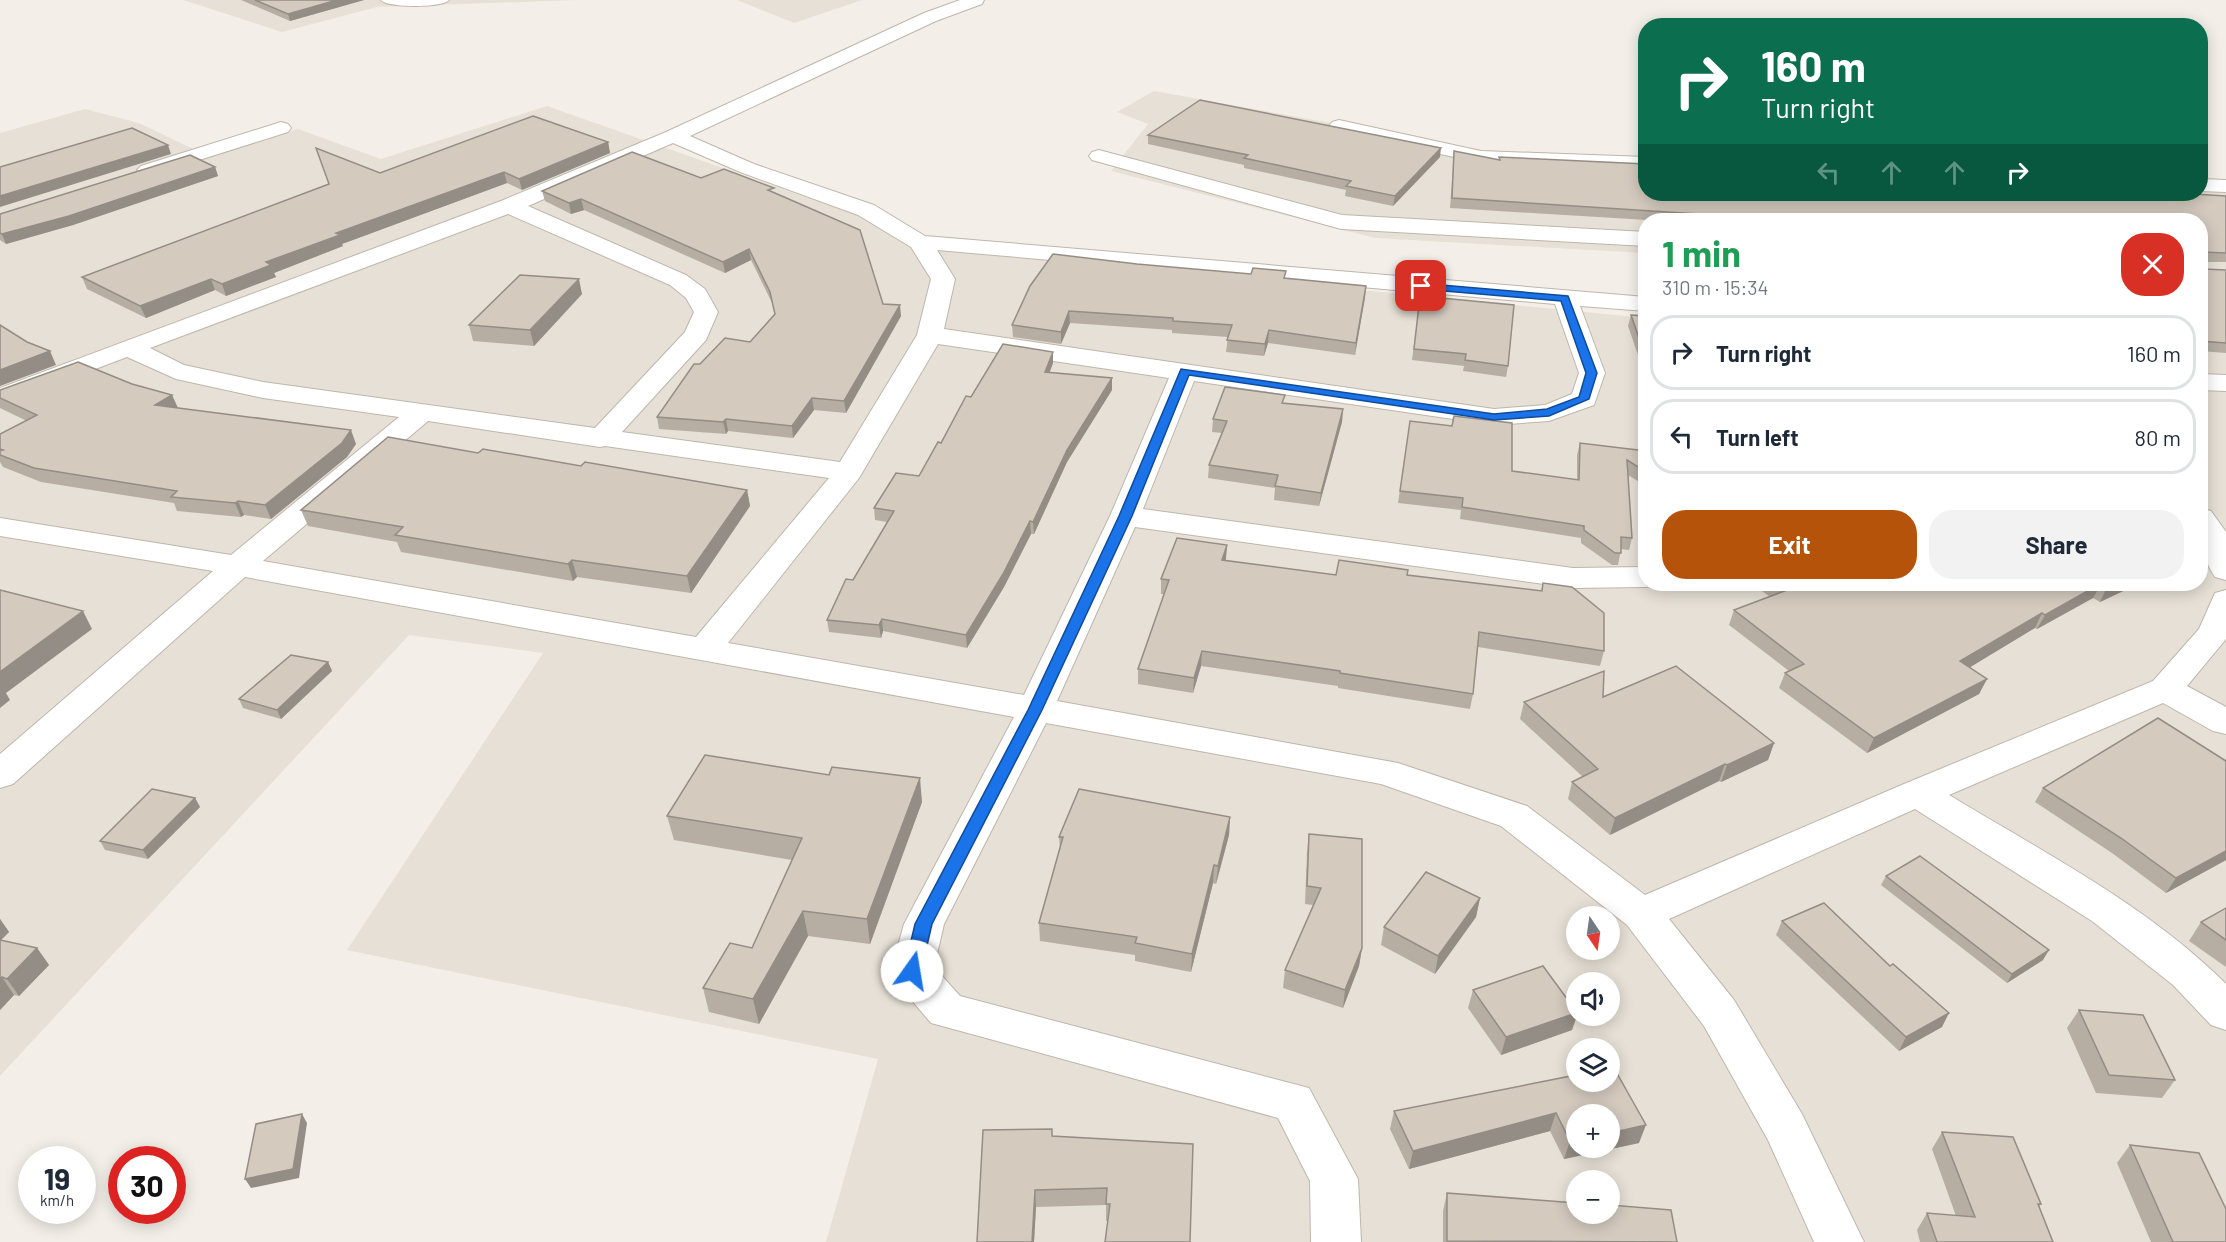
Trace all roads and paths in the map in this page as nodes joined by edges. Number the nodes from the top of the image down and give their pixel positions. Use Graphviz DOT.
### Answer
graph roads {
  1 [pos="388,0"];
  2 [pos="441,0"];
  3 [pos="976,0"];
  4 [pos="1339,126"];
  5 [pos="281,128"];
  6 [pos="674,136"];
  7 [pos="1099,156"];
  8 [pos="1638,163"];
  9 [pos="124,177"];
  10 [pos="2208,185"];
  11 [pos="2226,186"];
  12 [pos="509,206"];
  13 [pos="1638,239"];
  14 [pos="920,242"];
  15 [pos="1565,298"];
  16 [pos="1638,303"];
  17 [pos="930,335"];
  18 [pos="128,347"];
  19 [pos="1185,371"];
  20 [pos="2208,382"];
  21 [pos="2226,383"];
  22 [pos="0,397"];
  23 [pos="421,413"];
  24 [pos="600,439"];
  25 [pos="849,472"];
  26 [pos="1125,516"];
  27 [pos="0,527"];
  28 [pos="2208,528"];
  29 [pos="238,566"];
  30 [pos="2226,570"];
  31 [pos="1638,577"];
  32 [pos="2226,600"];
  33 [pos="704,650"];
  34 [pos="2165,689"];
  35 [pos="1035,710"];
  36 [pos="2226,722"];
  37 [pos="0,776"];
  38 [pos="1917,794"];
  39 [pos="1641,915"];
  40 [pos="2226,1012"];
  41 [pos="1336,1242"];
  42 [pos="1839,1242"];
  1 -- 2 [label="street"];
  3 -- 6 [label="street"];
  4 -- 8 [label="street"];
  5 -- 9 [label="street"];
  6 -- 12 [label="street"];
  6 -- 14 [label="street"];
  7 -- 13 [label="street"];
  10 -- 11 [label="street"];
  12 -- 18 [label="street"];
  12 -- 24 [label="street"];
  14 -- 15 [label="street"];
  14 -- 17 [label="street"];
  15 -- 16 [label="street"];
  15 -- 19 [label="street"];
  17 -- 19 [label="street"];
  17 -- 25 [label="street"];
  18 -- 22 [label="street"];
  18 -- 23 [label="street"];
  19 -- 26 [label="street"];
  20 -- 21 [label="street"];
  23 -- 24 [label="street"];
  23 -- 29 [label="street"];
  24 -- 25 [label="street"];
  25 -- 33 [label="street"];
  26 -- 31 [label="street"];
  26 -- 35 [label="street"];
  27 -- 29 [label="street"];
  28 -- 30 [label="street"];
  29 -- 33 [label="street"];
  29 -- 37 [label="street"];
  32 -- 34 [label="street"];
  33 -- 35 [label="street"];
  34 -- 36 [label="street"];
  34 -- 38 [label="street"];
  35 -- 39 [label="street"];
  35 -- 41 [label="street"];
  38 -- 39 [label="street"];
  38 -- 40 [label="street"];
  39 -- 42 [label="street"];
}
